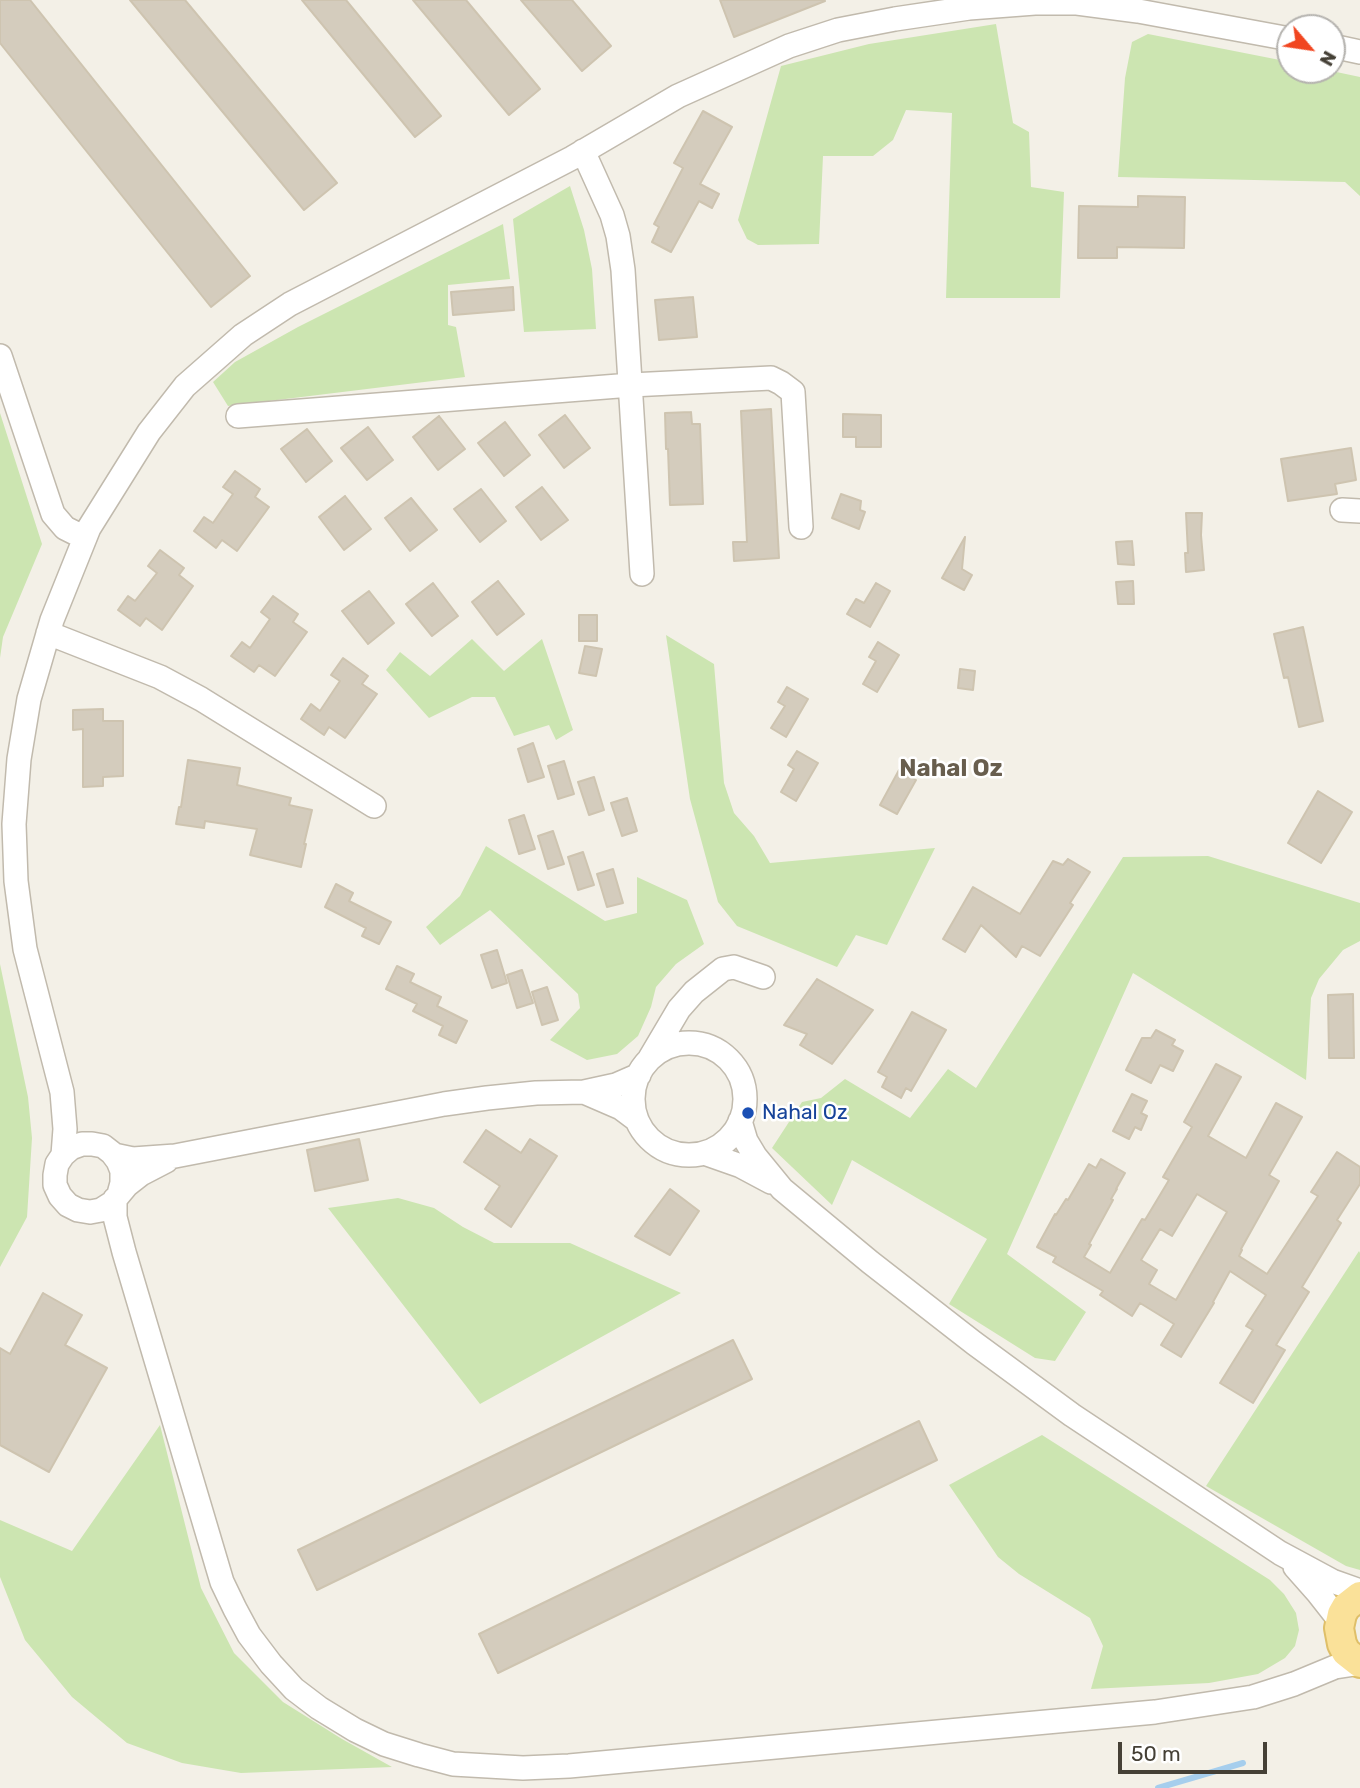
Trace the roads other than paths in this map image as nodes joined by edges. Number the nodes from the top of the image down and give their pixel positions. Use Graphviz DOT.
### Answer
graph roads {
  1 [pos="1276,36"];
  2 [pos="583,151"];
  3 [pos="0,356"];
  4 [pos="631,385"];
  5 [pos="238,416"];
  6 [pos="801,527"];
  7 [pos="85,538"];
  8 [pos="642,574"];
  9 [pos="48,633"];
  10 [pos="374,806"];
  11 [pos="763,977"];
  12 [pos="689,997"];
  13 [pos="699,1044"];
  14 [pos="644,1067"];
  15 [pos="62,1092"];
  16 [pos="584,1092"];
  17 [pos="637,1120"];
  18 [pos="740,1121"];
  19 [pos="108,1151"];
  20 [pos="704,1153"];
  21 [pos="63,1155"];
  22 [pos="174,1156"];
  23 [pos="782,1189"];
  24 [pos="117,1196"];
  25 [pos="90,1212"];
  26 [pos="124,1252"];
  27 [pos="1280,1553"];
  28 [pos="1360,1594"];
  29 [pos="1339,1628"];
  30 [pos="1360,1663"];
  31 [pos="1294,1684"];
  1 -- 2 [label="street"];
  2 -- 4 [label="street"];
  2 -- 7 [label="street"];
  3 -- 7 [label="street"];
  4 -- 5 [label="street"];
  4 -- 6 [label="street"];
  4 -- 8 [label="street"];
  7 -- 9 [label="street"];
  9 -- 10 [label="street"];
  9 -- 15 [label="street"];
  11 -- 12 [label="street"];
  12 -- 13 [label="street"];
  12 -- 14 [label="street"];
  13 -- 14 [label="street"];
  13 -- 18 [label="street"];
  14 -- 16 [label="street"];
  14 -- 17 [label="street"];
  15 -- 19 [label="street"];
  15 -- 21 [label="street"];
  16 -- 17 [label="street"];
  16 -- 22 [label="street"];
  17 -- 20 [label="street"];
  18 -- 20 [label="street"];
  18 -- 23 [label="street"];
  19 -- 21 [label="street"];
  19 -- 22 [label="street"];
  19 -- 24 [label="street"];
  20 -- 23 [label="street"];
  21 -- 25 [label="street"];
  22 -- 24 [label="street"];
  23 -- 27 [label="street"];
  24 -- 25 [label="street"];
  24 -- 26 [label="street"];
  25 -- 26 [label="street"];
  26 -- 31 [label="street"];
  27 -- 28 [label="street"];
  27 -- 29 [label="street"];
  28 -- 29 [label="main road"];
  29 -- 30 [label="main road"];
  29 -- 31 [label="street"];
  30 -- 31 [label="street"];
}
